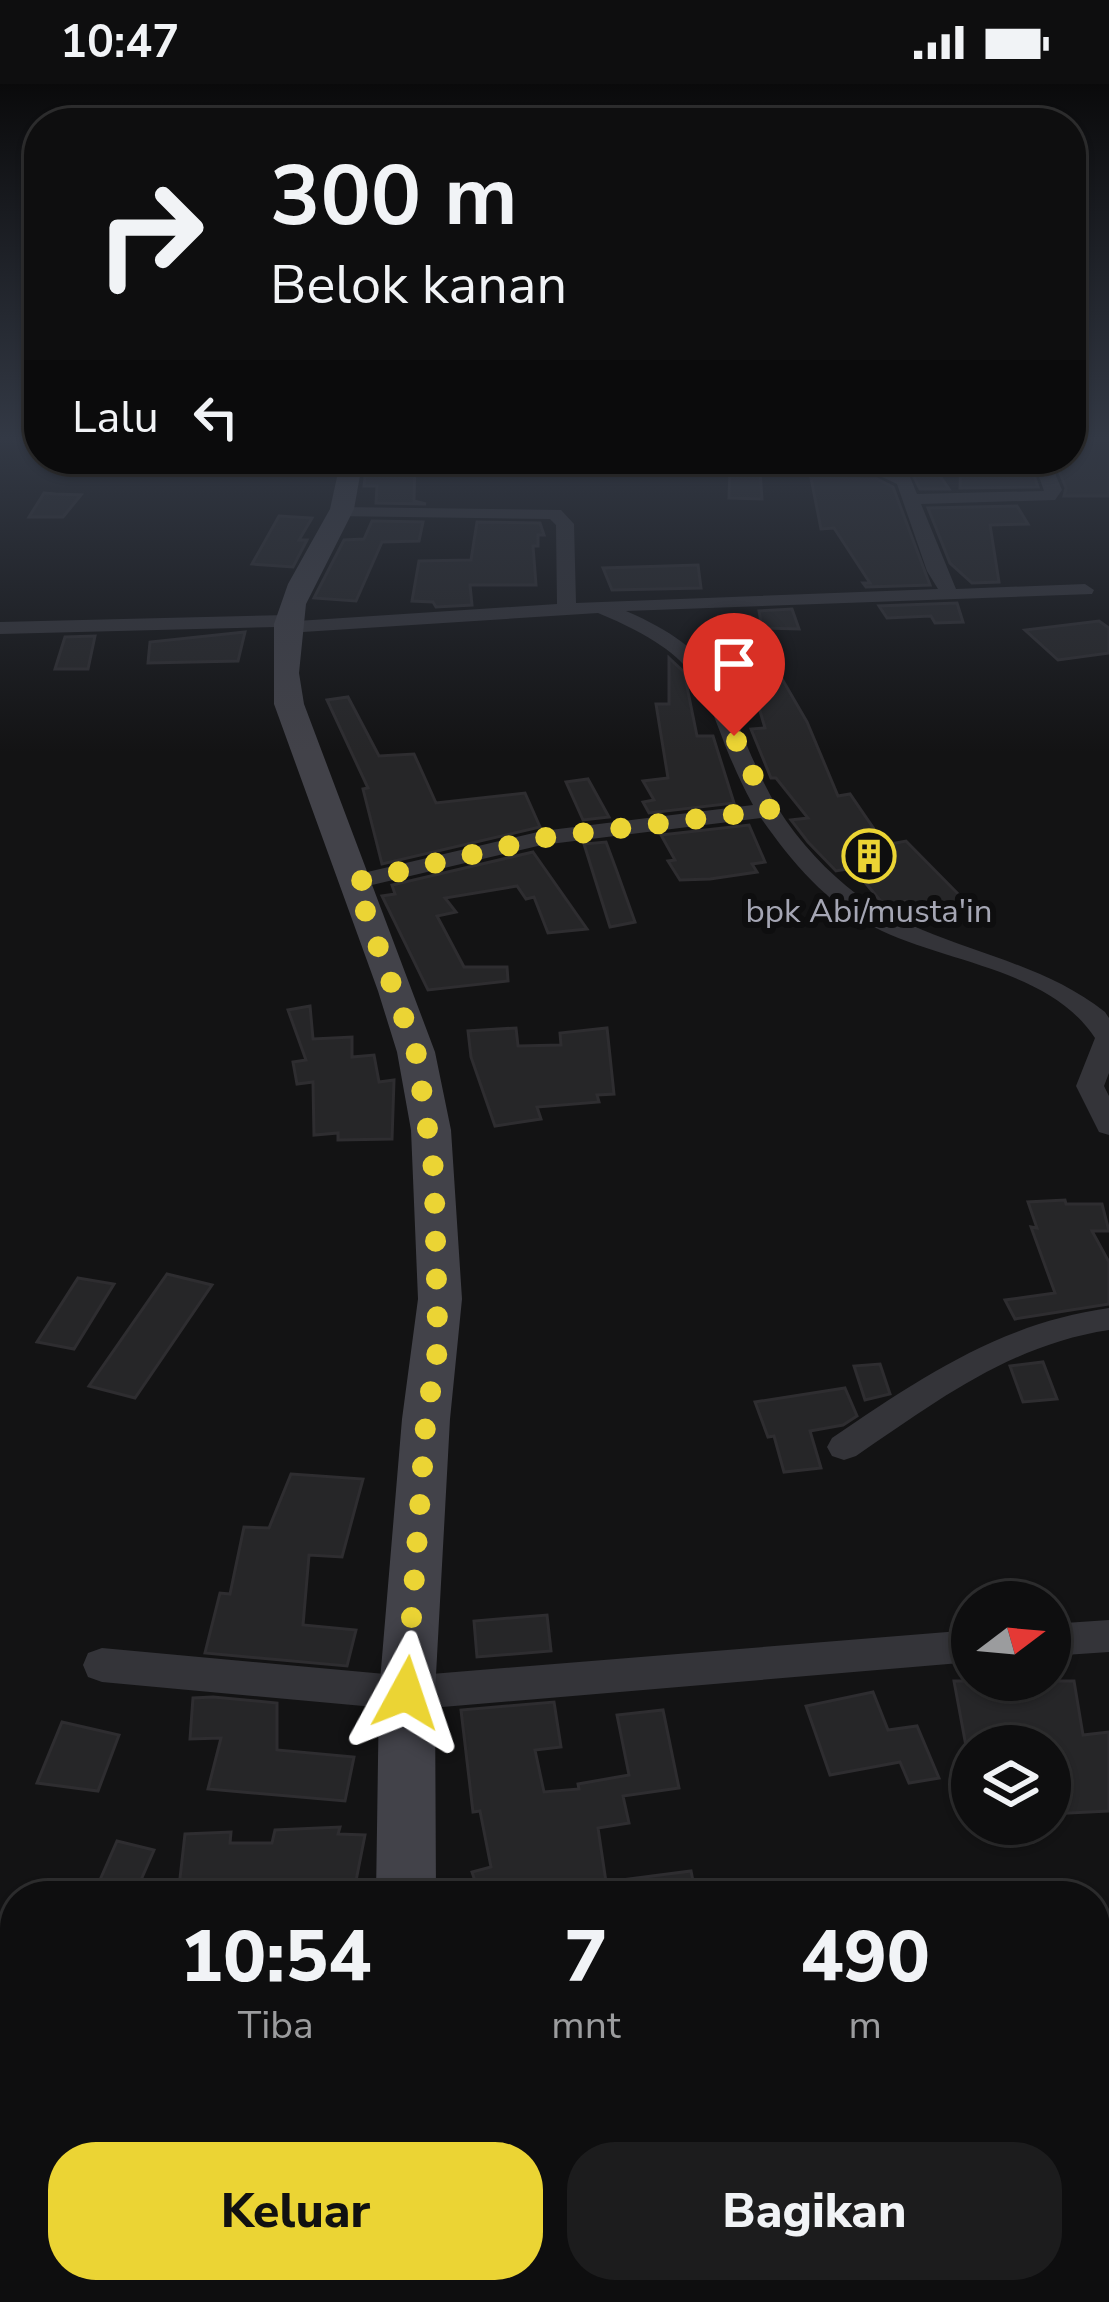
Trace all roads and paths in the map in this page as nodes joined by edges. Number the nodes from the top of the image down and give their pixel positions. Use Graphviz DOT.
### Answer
graph roads {
  1 [pos="322,545"];
  2 [pos="565,545"];
  3 [pos="927,545"];
  4 [pos="1085,590"];
  5 [pos="949,592"];
  6 [pos="600,607"];
  7 [pos="566,609"];
  8 [pos="287,624"];
  9 [pos="0,628"];
  10 [pos="770,810"];
  11 [pos="355,882"];
  12 [pos="1109,1126"];
  13 [pos="1109,1319"];
  14 [pos="844,1447"];
  15 [pos="1109,1636"];
  16 [pos="1071,1639"];
  17 [pos="951,1648"];
  18 [pos="101,1665"];
  19 [pos="406,1693"];
  20 [pos="406,1881"];
  1 -- 8 [label="street"];
  2 -- 7 [label="street"];
  3 -- 5 [label="street"];
  4 -- 5 [label="street"];
  5 -- 6 [label="street"];
  6 -- 7 [label="street"];
  6 -- 10 [label="street"];
  7 -- 8 [label="street"];
  8 -- 9 [label="street"];
  8 -- 11 [label="street"];
  10 -- 11 [label="street"];
  10 -- 12 [label="street"];
  11 -- 19 [label="street"];
  13 -- 14 [label="street"];
  15 -- 16 [label="street"];
  17 -- 19 [label="street"];
  18 -- 19 [label="street"];
  19 -- 20 [label="street"];
}
